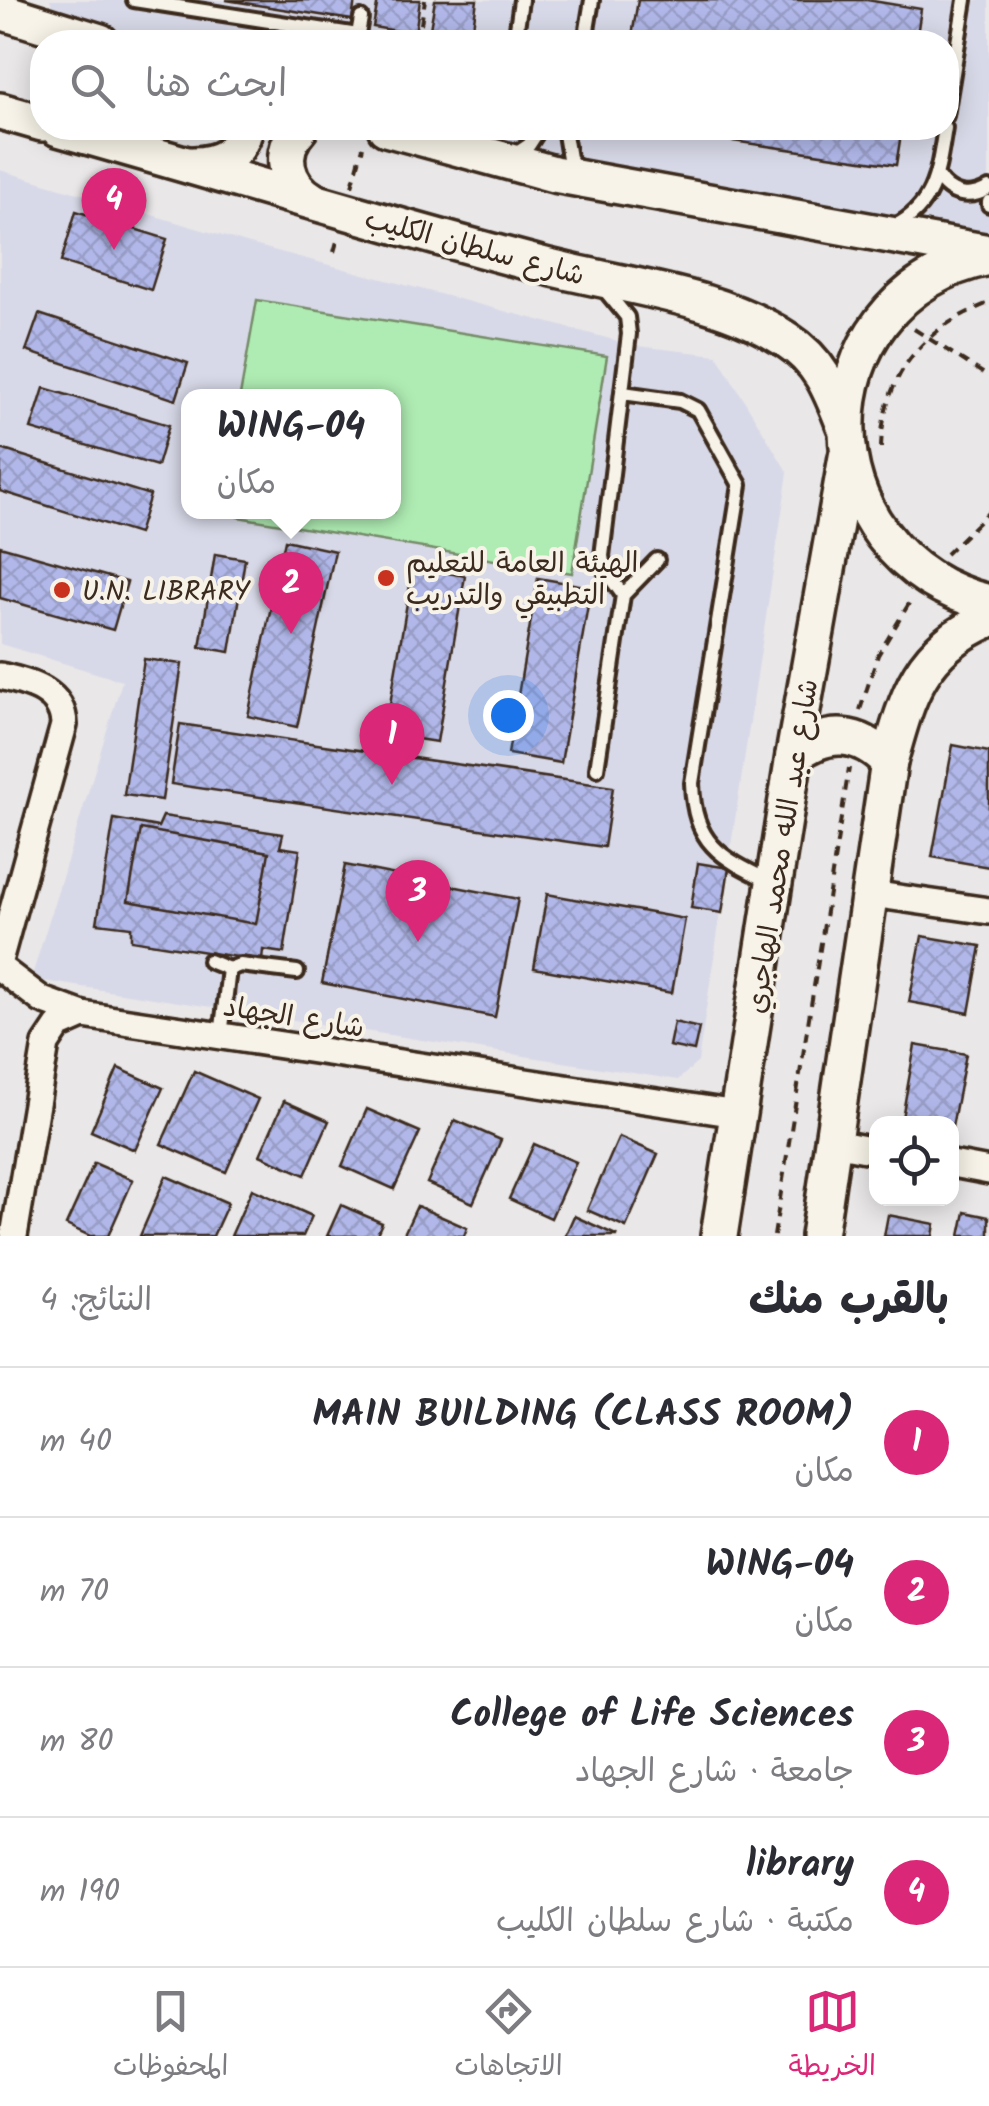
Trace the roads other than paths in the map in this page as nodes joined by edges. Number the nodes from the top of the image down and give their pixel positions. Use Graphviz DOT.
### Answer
graph roads {
  1 [pos="50,0"];
  2 [pos="134,0"];
  3 [pos="521,0"];
  4 [pos="592,0"];
  5 [pos="965,0"];
  6 [pos="0,11"];
  7 [pos="362,18"];
  8 [pos="60,30"];
  9 [pos="80,30"];
  10 [pos="306,30"];
  11 [pos="359,30"];
  12 [pos="517,30"];
  13 [pos="587,30"];
  14 [pos="959,37"];
  15 [pos="0,111"];
  16 [pos="30,120"];
  17 [pos="101,140"];
  18 [pos="241,140"];
  19 [pos="292,140"];
  20 [pos="436,140"];
  21 [pos="532,140"];
  22 [pos="566,140"];
  23 [pos="943,140"];
  24 [pos="505,160"];
  25 [pos="192,165"];
  26 [pos="937,176"];
  27 [pos="590,180"];
  28 [pos="989,188"];
  29 [pos="316,202"];
  30 [pos="881,233"];
  31 [pos="989,255"];
  32 [pos="578,275"];
  33 [pos="623,393"];
  34 [pos="858,445"];
  35 [pos="656,560"];
  36 [pos="623,595"];
  37 [pos="989,603"];
  38 [pos="989,620"];
  39 [pos="0,676"];
  40 [pos="794,756"];
  41 [pos="889,762"];
  42 [pos="598,769"];
  43 [pos="774,884"];
  44 [pos="871,894"];
  45 [pos="989,911"];
  46 [pos="0,958"];
  47 [pos="209,961"];
  48 [pos="0,968"];
  49 [pos="229,969"];
  50 [pos="296,972"];
  51 [pos="83,1015"];
  52 [pos="221,1036"];
  53 [pos="737,1114"];
  54 [pos="834,1143"];
  55 [pos="869,1150"];
  56 [pos="959,1165"];
  57 [pos="989,1171"];
  58 [pos="14,1236"];
  59 [pos="719,1236"];
  60 [pos="819,1236"];
  1 -- 9 [label="main road"];
  2 -- 10 [label="lane"];
  3 -- 12 [label="lane"];
  4 -- 13 [label="lane"];
  5 -- 14 [label="lane"];
  6 -- 8 [label="main road"];
  7 -- 11 [label="lane"];
  15 -- 16 [label="main road"];
  17 -- 25 [label="main road, شارع سلطان الكليب"];
  18 -- 25 [label="main road"];
  19 -- 29 [label="main road"];
  20 -- 24 [label="main road"];
  21 -- 24 [label="lane"];
  22 -- 27 [label="lane"];
  23 -- 26 [label="lane"];
  24 -- 27 [label="main road"];
  25 -- 29 [label="main road, شارع سلطان الكليب"];
  26 -- 28 [label="lane"];
  26 -- 30 [label="lane"];
  27 -- 30 [label="main road"];
  29 -- 32 [label="main road, شارع سلطان الكليب"];
  30 -- 31 [label="main road"];
  31 -- 34 [label="main road, شارع عبد الله محمد الهاجري"];
  32 -- 33 [label="lane"];
  32 -- 34 [label="main road, شارع سلطان الكليب"];
  33 -- 36 [label="lane"];
  33 -- 43 [label="lane"];
  34 -- 37 [label="main road, شارع سلطان الكليب"];
  34 -- 40 [label="main road, شارع عبد الله محمد الهاجري"];
  35 -- 36 [label="lane"];
  36 -- 42 [label="lane"];
  38 -- 41 [label="main road"];
  39 -- 46 [label="street"];
  40 -- 41 [label="main road"];
  40 -- 43 [label="main road, شارع عبد الله محمد الهاجري"];
  41 -- 44 [label="main road"];
  43 -- 53 [label="main road, شارع عبد الله محمد الهاجري"];
  44 -- 45 [label="street"];
  44 -- 54 [label="main road"];
  47 -- 49 [label="lane"];
  48 -- 51 [label="street, شارع الجهاد"];
  49 -- 50 [label="lane"];
  49 -- 52 [label="lane"];
  51 -- 52 [label="street, شارع الجهاد"];
  51 -- 58 [label="street"];
  52 -- 53 [label="street, شارع الجهاد"];
  53 -- 59 [label="main road, شارع عبد الله محمد الهاجري"];
  54 -- 55 [label="street"];
  54 -- 60 [label="main road"];
  56 -- 57 [label="street"];
}
